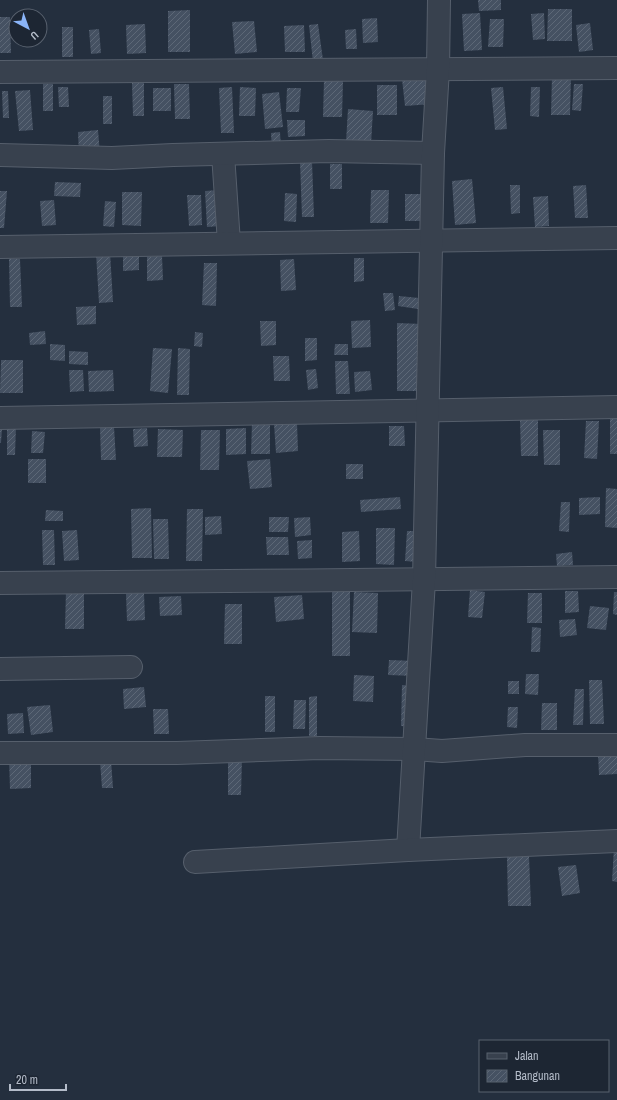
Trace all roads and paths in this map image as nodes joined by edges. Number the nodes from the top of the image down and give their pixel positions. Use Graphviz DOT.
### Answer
graph roads {
  1 [pos="439,0"];
  2 [pos="617,68"];
  3 [pos="438,69"];
  4 [pos="0,72"];
  5 [pos="433,153"];
  6 [pos="223,154"];
  7 [pos="0,155"];
  8 [pos="617,238"];
  9 [pos="432,241"];
  10 [pos="229,243"];
  11 [pos="0,247"];
  12 [pos="617,407"];
  13 [pos="427,411"];
  14 [pos="0,418"];
  15 [pos="617,577"];
  16 [pos="424,580"];
  17 [pos="0,583"];
  18 [pos="131,667"];
  19 [pos="0,669"];
  20 [pos="617,745"];
  21 [pos="414,749"];
  22 [pos="0,753"];
  23 [pos="617,841"];
  24 [pos="408,850"];
  25 [pos="195,862"];
  1 -- 3 [label="street"];
  2 -- 3 [label="street"];
  3 -- 4 [label="street"];
  3 -- 5 [label="street"];
  5 -- 6 [label="street"];
  5 -- 9 [label="street"];
  6 -- 7 [label="street"];
  6 -- 10 [label="street"];
  8 -- 9 [label="street"];
  9 -- 10 [label="street"];
  9 -- 13 [label="street"];
  10 -- 11 [label="street"];
  12 -- 13 [label="street"];
  13 -- 14 [label="street"];
  13 -- 16 [label="street"];
  15 -- 16 [label="street"];
  16 -- 17 [label="street"];
  16 -- 21 [label="street"];
  18 -- 19 [label="street"];
  20 -- 21 [label="street"];
  21 -- 22 [label="street"];
  21 -- 24 [label="street"];
  23 -- 24 [label="street"];
  24 -- 25 [label="street"];
}
